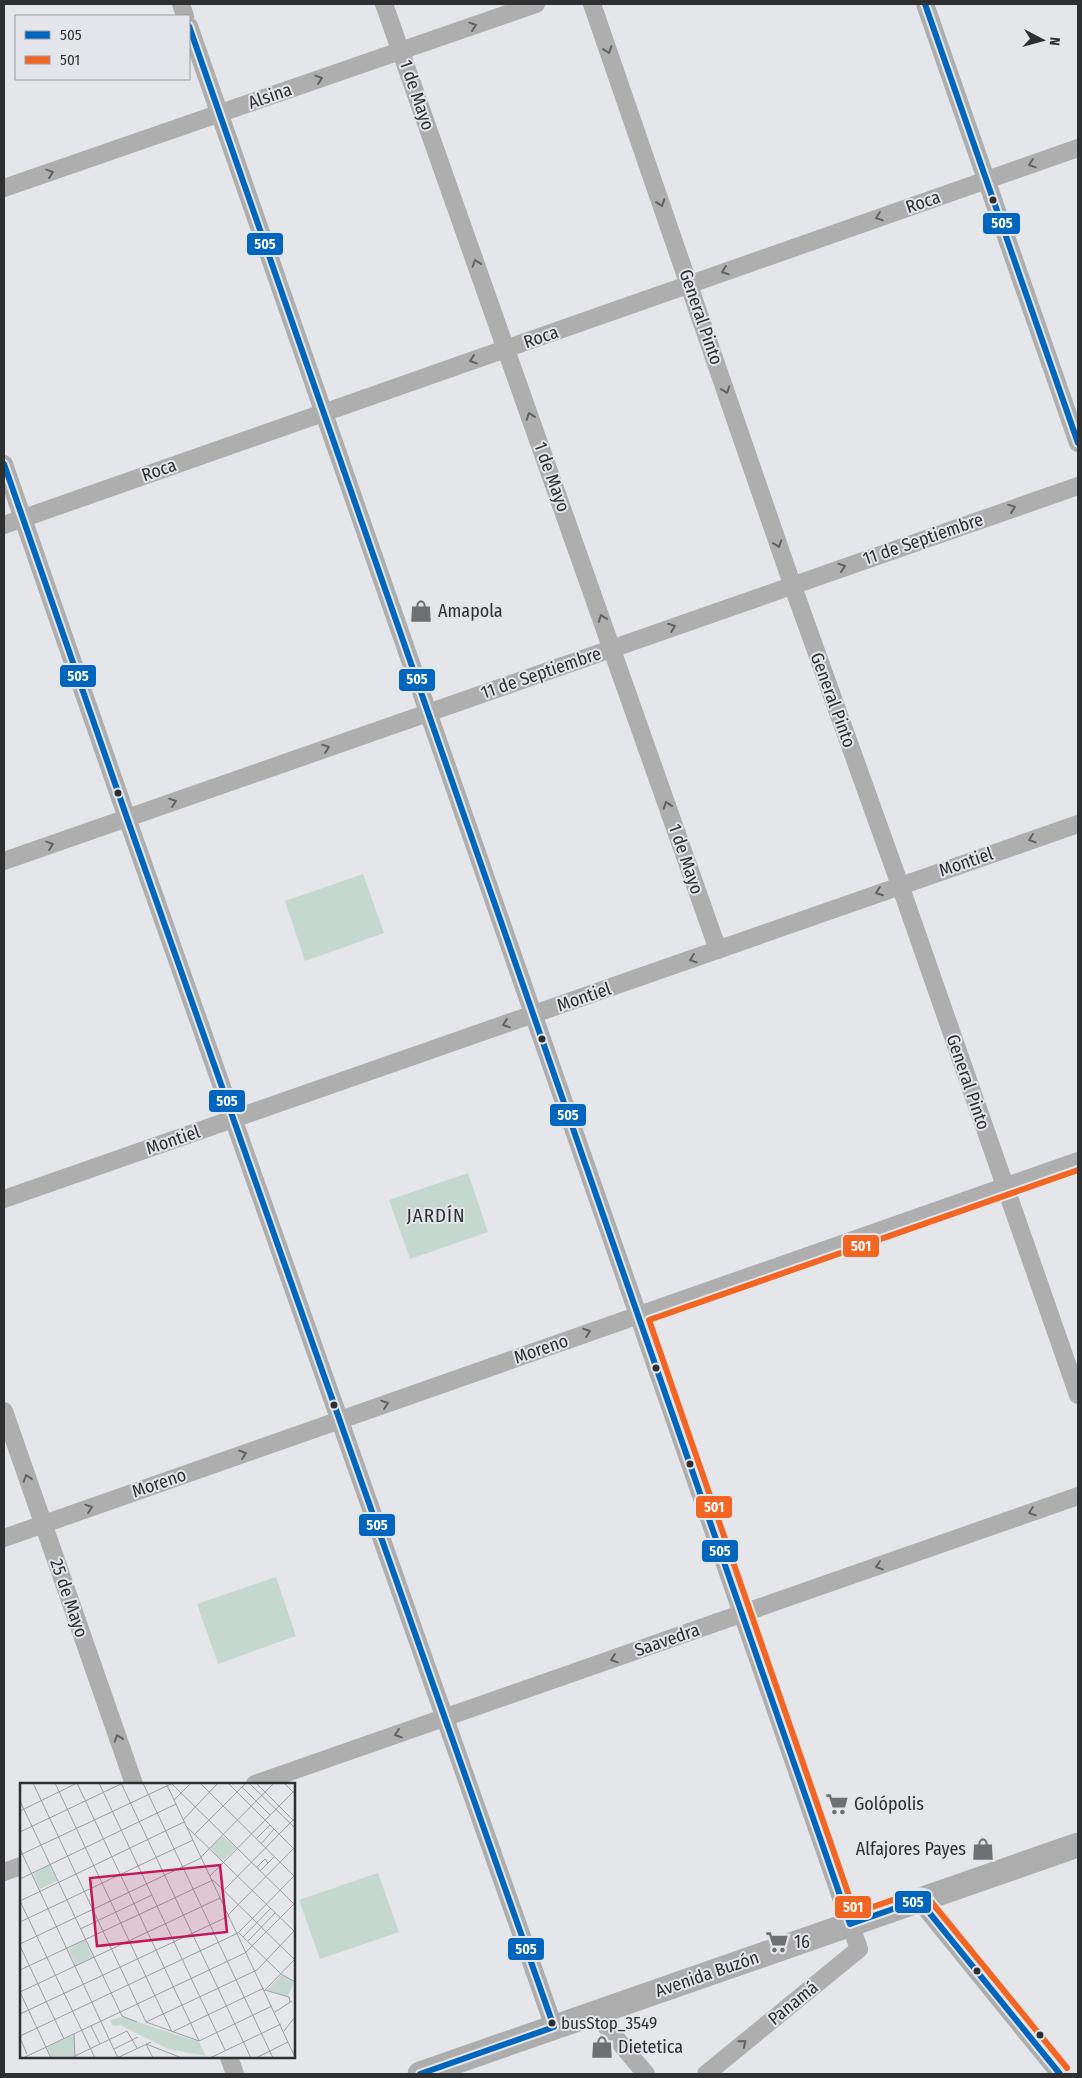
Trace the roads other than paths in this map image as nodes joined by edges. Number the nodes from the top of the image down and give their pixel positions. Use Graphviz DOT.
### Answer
graph roads {
  1 [pos="384,4"];
  2 [pos="536,4"];
  3 [pos="592,4"];
  4 [pos="925,4"];
  5 [pos="190,29"];
  6 [pos="401,50"];
  7 [pos="219,114"];
  8 [pos="1078,148"];
  9 [pos="986,180"];
  10 [pos="4,188"];
  11 [pos="690,284"];
  12 [pos="506,349"];
  13 [pos="324,413"];
  14 [pos="1078,443"];
  15 [pos="4,464"];
  16 [pos="1078,486"];
  17 [pos="21,518"];
  18 [pos="4,525"];
  19 [pos="792,584"];
  20 [pos="613,648"];
  21 [pos="428,713"];
  22 [pos="127,818"];
  23 [pos="1078,824"];
  24 [pos="4,861"];
  25 [pos="900,885"];
  26 [pos="718,950"];
  27 [pos="533,1014"];
  28 [pos="233,1119"];
  29 [pos="1078,1161"];
  30 [pos="1005,1187"];
  31 [pos="4,1199"];
  32 [pos="638,1315"];
  33 [pos="1078,1395"];
  34 [pos="4,1411"];
  35 [pos="339,1420"];
  36 [pos="1078,1496"];
  37 [pos="43,1524"];
  38 [pos="4,1538"];
  39 [pos="742,1614"];
  40 [pos="444,1718"];
  41 [pos="134,1783"];
  42 [pos="258,1783"];
  43 [pos="1078,1845"];
  44 [pos="20,1866"];
  45 [pos="4,1872"];
  46 [pos="920,1900"];
  47 [pos="850,1924"];
  48 [pos="595,2013"];
  49 [pos="554,2027"];
  50 [pos="229,2058"];
  51 [pos="235,2074"];
  52 [pos="420,2074"];
  53 [pos="646,2074"];
  54 [pos="706,2074"];
  55 [pos="1060,2074"];
  1 -- 6 [label="street, 1 de Mayo"];
  6 -- 2 [label="street, Alsina, one-way"];
  3 -- 11 [label="street, General Pinto, one-way"];
  4 -- 9 [label="street"];
  5 -- 7 [label="street"];
  7 -- 6 [label="street, Alsina, one-way"];
  12 -- 6 [label="street, 1 de Mayo, one-way"];
  10 -- 7 [label="street, Alsina, one-way"];
  7 -- 13 [label="street"];
  8 -- 9 [label="street, Roca, one-way"];
  9 -- 11 [label="street, Roca, one-way"];
  9 -- 14 [label="street"];
  11 -- 12 [label="street, Roca"];
  11 -- 19 [label="street, General Pinto, one-way"];
  12 -- 13 [label="street, Roca, one-way"];
  20 -- 12 [label="street, 1 de Mayo, one-way"];
  13 -- 17 [label="street, Roca"];
  13 -- 21 [label="street"];
  15 -- 17 [label="street"];
  19 -- 16 [label="street, 11 de Septiembre, one-way"];
  17 -- 18 [label="street, Roca"];
  17 -- 22 [label="street"];
  20 -- 19 [label="street, 11 de Septiembre, one-way"];
  19 -- 25 [label="street, General Pinto"];
  20 -- 21 [label="street, 11 de Septiembre"];
  26 -- 20 [label="street, 1 de Mayo, one-way"];
  22 -- 21 [label="street, 11 de Septiembre, one-way"];
  21 -- 27 [label="street"];
  24 -- 22 [label="street, 11 de Septiembre, one-way"];
  22 -- 28 [label="street"];
  23 -- 25 [label="street, Montiel, one-way"];
  25 -- 26 [label="street, Montiel, one-way"];
  25 -- 30 [label="street, General Pinto"];
  26 -- 27 [label="street, Montiel, one-way"];
  27 -- 28 [label="street, Montiel, one-way"];
  27 -- 32 [label="street"];
  28 -- 31 [label="street, Montiel"];
  28 -- 35 [label="street"];
  29 -- 30 [label="street, Moreno"];
  30 -- 32 [label="street, Moreno"];
  30 -- 33 [label="street, General Pinto"];
  35 -- 32 [label="street, Moreno, one-way"];
  32 -- 39 [label="street"];
  37 -- 34 [label="street, 25 de Mayo, one-way"];
  37 -- 35 [label="street, Moreno, one-way"];
  35 -- 40 [label="street"];
  36 -- 39 [label="street, Saavedra, one-way"];
  37 -- 38 [label="street, Moreno"];
  41 -- 37 [label="street, 25 de Mayo, one-way"];
  39 -- 40 [label="street, Saavedra, one-way"];
  39 -- 47 [label="street"];
  40 -- 42 [label="street, Saavedra, one-way"];
  40 -- 49 [label="street"];
  43 -- 46 [label="main road, Avenida Buzón"];
  44 -- 45 [label="street"];
  46 -- 47 [label="main road, Avenida Buzón"];
  46 -- 55 [label="street"];
  47 -- 48 [label="main road, Avenida Buzón"];
  54 -- 47 [label="street, Panamá, one-way"];
  48 -- 49 [label="main road, Avenida Buzón"];
  48 -- 53 [label="street"];
  49 -- 52 [label="main road, Avenida Buzón"];
  50 -- 51 [label="street"];
}
